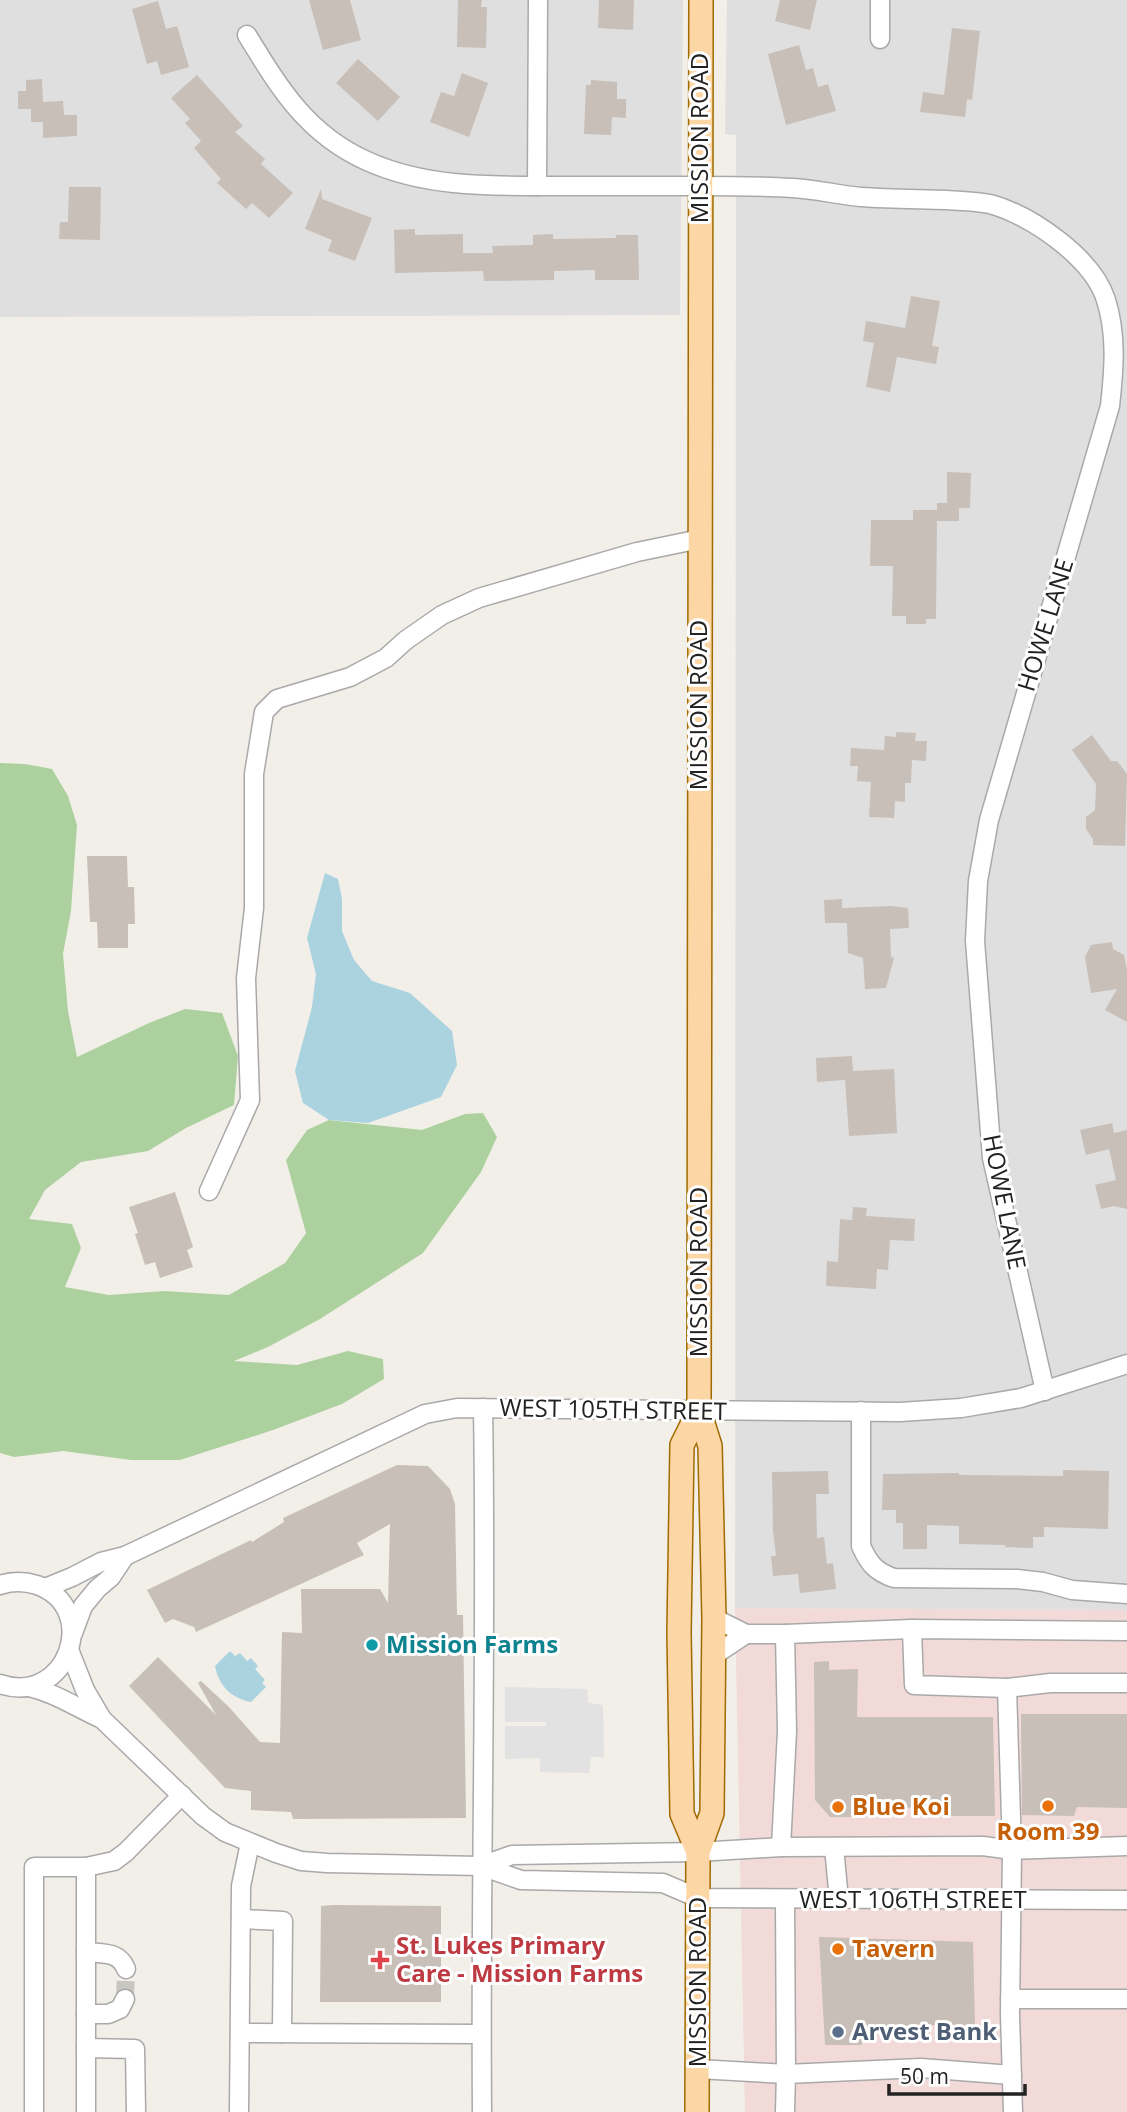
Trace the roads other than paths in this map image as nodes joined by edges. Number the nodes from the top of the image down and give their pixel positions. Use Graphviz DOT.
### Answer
graph roads {
  1 [pos="538,0"];
  2 [pos="701,0"];
  3 [pos="880,0"];
  4 [pos="247,35"];
  5 [pos="880,39"];
  6 [pos="537,186"];
  7 [pos="700,186"];
  8 [pos="699,539"];
  9 [pos="209,1191"];
  10 [pos="1127,1364"];
  11 [pos="1045,1391"];
  12 [pos="483,1408"];
  13 [pos="699,1411"];
  14 [pos="861,1411"];
  15 [pos="125,1556"];
  16 [pos="0,1586"];
  17 [pos="45,1588"];
  18 [pos="1127,1594"];
  19 [pos="714,1618"];
  20 [pos="912,1629"];
  21 [pos="1127,1631"];
  22 [pos="72,1634"];
  23 [pos="746,1634"];
  24 [pos="785,1634"];
  25 [pos="69,1652"];
  26 [pos="713,1656"];
  27 [pos="1127,1683"];
  28 [pos="0,1684"];
  29 [pos="29,1687"];
  30 [pos="1007,1688"];
  31 [pos="102,1719"];
  32 [pos="182,1795"];
  33 [pos="250,1843"];
  34 [pos="1127,1846"];
  35 [pos="781,1847"];
  36 [pos="834,1847"];
  37 [pos="1012,1850"];
  38 [pos="698,1852"];
  39 [pos="481,1866"];
  40 [pos="86,1867"];
  41 [pos="698,1898"];
  42 [pos="785,1900"];
  43 [pos="839,1900"];
  44 [pos="1127,1900"];
  45 [pos="1012,1901"];
  46 [pos="240,1919"];
  47 [pos="86,1952"];
  48 [pos="126,1969"];
  49 [pos="1010,1998"];
  50 [pos="125,1999"];
  51 [pos="1127,1999"];
  52 [pos="86,2014"];
  53 [pos="240,2033"];
  54 [pos="282,2033"];
  55 [pos="481,2034"];
  56 [pos="86,2048"];
  57 [pos="698,2069"];
  58 [pos="786,2074"];
  59 [pos="1012,2075"];
  60 [pos="34,2112"];
  61 [pos="86,2112"];
  62 [pos="136,2112"];
  63 [pos="239,2112"];
  64 [pos="482,2112"];
  65 [pos="697,2112"];
  66 [pos="785,2112"];
  67 [pos="1013,2112"];
  1 -- 6 [label="street"];
  2 -- 7 [label="main road, MISSION ROAD"];
  3 -- 5 [label="street"];
  4 -- 6 [label="street, HOWE LANE"];
  6 -- 7 [label="street, HOWE LANE"];
  7 -- 8 [label="main road, MISSION ROAD"];
  7 -- 11 [label="street, HOWE LANE"];
  8 -- 9 [label="street"];
  8 -- 13 [label="main road, MISSION ROAD"];
  10 -- 11 [label="street, WEST 105TH STREET"];
  11 -- 14 [label="street, WEST 105TH STREET"];
  12 -- 13 [label="street, WEST 105TH STREET"];
  12 -- 15 [label="street, WEST 105TH STREET"];
  12 -- 39 [label="street"];
  13 -- 14 [label="street, WEST 105TH STREET"];
  13 -- 19 [label="main road, MISSION ROAD"];
  13 -- 38 [label="main road, MISSION ROAD"];
  14 -- 18 [label="street"];
  15 -- 17 [label="street, WEST 105TH STREET"];
  15 -- 22 [label="street"];
  16 -- 17 [label="street"];
  17 -- 22 [label="street"];
  19 -- 23 [label="street"];
  19 -- 26 [label="main road, MISSION ROAD"];
  20 -- 21 [label="street"];
  20 -- 24 [label="street"];
  20 -- 30 [label="street"];
  22 -- 25 [label="street"];
  23 -- 24 [label="street"];
  23 -- 26 [label="street"];
  24 -- 35 [label="street"];
  25 -- 29 [label="street"];
  25 -- 31 [label="street"];
  26 -- 38 [label="main road, MISSION ROAD"];
  27 -- 30 [label="street"];
  28 -- 29 [label="street"];
  29 -- 31 [label="street"];
  30 -- 37 [label="street"];
  31 -- 32 [label="street"];
  32 -- 33 [label="street"];
  32 -- 40 [label="street"];
  33 -- 39 [label="street"];
  33 -- 46 [label="street"];
  34 -- 37 [label="street"];
  35 -- 36 [label="street"];
  35 -- 38 [label="street"];
  36 -- 37 [label="street"];
  36 -- 43 [label="street"];
  37 -- 45 [label="street"];
  38 -- 39 [label="street"];
  38 -- 41 [label="main road, MISSION ROAD"];
  39 -- 41 [label="street"];
  39 -- 55 [label="street"];
  40 -- 47 [label="street"];
  40 -- 60 [label="street"];
  41 -- 42 [label="street, WEST 106TH STREET"];
  41 -- 57 [label="main road, MISSION ROAD"];
  42 -- 43 [label="street, WEST 106TH STREET"];
  42 -- 58 [label="street"];
  43 -- 45 [label="street, WEST 106TH STREET"];
  44 -- 45 [label="street, WEST 106TH STREET"];
  45 -- 49 [label="street"];
  46 -- 53 [label="street"];
  46 -- 54 [label="street"];
  47 -- 48 [label="street"];
  47 -- 52 [label="street"];
  49 -- 51 [label="street"];
  49 -- 59 [label="street"];
  50 -- 52 [label="street"];
  52 -- 56 [label="street"];
  53 -- 54 [label="street"];
  53 -- 63 [label="street"];
  54 -- 55 [label="street"];
  55 -- 64 [label="street"];
  56 -- 61 [label="street"];
  56 -- 62 [label="street"];
  57 -- 58 [label="street"];
  57 -- 65 [label="main road, MISSION ROAD"];
  58 -- 59 [label="street"];
  58 -- 66 [label="street"];
  59 -- 67 [label="street"];
}
